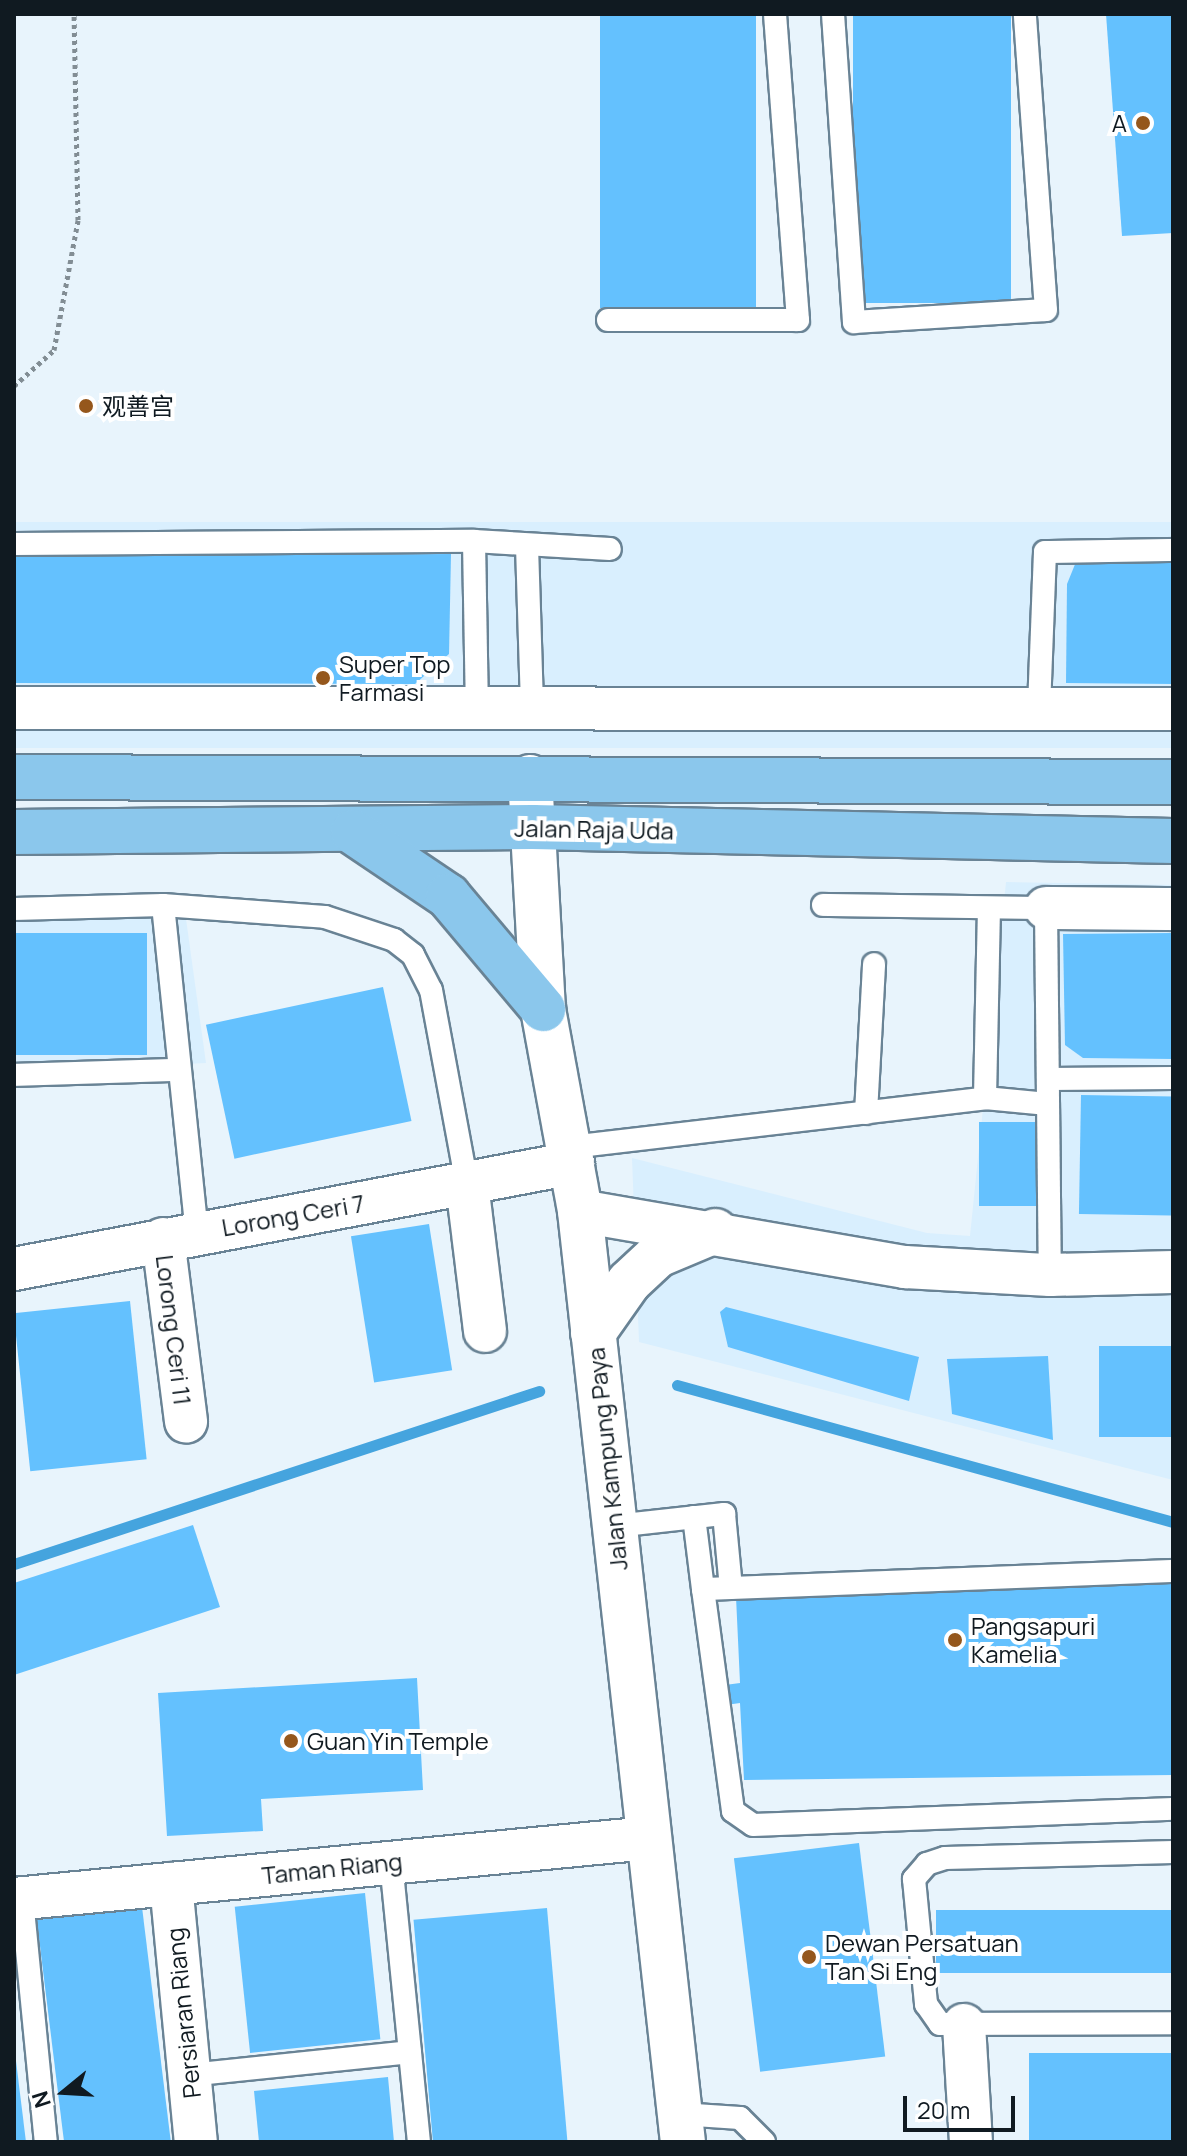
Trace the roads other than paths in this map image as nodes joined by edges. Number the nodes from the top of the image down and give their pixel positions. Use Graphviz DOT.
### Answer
graph roads {
  1 [pos="775,14"];
  2 [pos="833,14"];
  3 [pos="1025,14"];
  4 [pos="608,320"];
  5 [pos="474,541"];
  6 [pos="14,544"];
  7 [pos="527,546"];
  8 [pos="610,549"];
  9 [pos="1173,550"];
  10 [pos="14,708"];
  11 [pos="477,708"];
  12 [pos="532,708"];
  13 [pos="1039,708"];
  14 [pos="1173,709"];
  15 [pos="14,777"];
  16 [pos="530,777"];
  17 [pos="1173,782"];
  18 [pos="533,827"];
  19 [pos="14,832"];
  20 [pos="353,832"];
  21 [pos="1173,841"];
  22 [pos="163,905"];
  23 [pos="823,905"];
  24 [pos="989,908"];
  25 [pos="1046,908"];
  26 [pos="14,909"];
  27 [pos="1173,909"];
  28 [pos="874,964"];
  29 [pos="543,1009"];
  30 [pos="177,1070"];
  31 [pos="14,1075"];
  32 [pos="1173,1078"];
  33 [pos="1048,1079"];
  34 [pos="985,1098"];
  35 [pos="1048,1104"];
  36 [pos="866,1113"];
  37 [pos="572,1155"];
  38 [pos="467,1184"];
  39 [pos="580,1211"];
  40 [pos="715,1231"];
  41 [pos="180,1236"];
  42 [pos="14,1269"];
  43 [pos="1173,1272"];
  44 [pos="1050,1275"];
  45 [pos="485,1331"];
  46 [pos="593,1333"];
  47 [pos="186,1422"];
  48 [pos="694,1517"];
  49 [pos="615,1526"];
  50 [pos="1173,1571"];
  51 [pos="731,1588"];
  52 [pos="703,1589"];
  53 [pos="1173,1809"];
  54 [pos="649,1838"];
  55 [pos="1173,1852"];
  56 [pos="391,1862"];
  57 [pos="171,1884"];
  58 [pos="18,1899"];
  59 [pos="1173,2023"];
  60 [pos="964,2025"];
  61 [pos="410,2052"];
  62 [pos="189,2075"];
  63 [pos="682,2128"];
  64 [pos="46,2142"];
  65 [pos="196,2142"];
  66 [pos="419,2142"];
  67 [pos="764,2142"];
  68 [pos="971,2142"];
  1 -- 4 [label="lane"];
  2 -- 3 [label="lane"];
  5 -- 6 [label="lane"];
  5 -- 7 [label="lane"];
  5 -- 11 [label="lane"];
  7 -- 8 [label="lane"];
  7 -- 12 [label="lane"];
  9 -- 13 [label="lane"];
  10 -- 11 [label="street"];
  11 -- 12 [label="street"];
  12 -- 13 [label="street"];
  13 -- 14 [label="street"];
  15 -- 16 [label="main road"];
  16 -- 17 [label="main road"];
  16 -- 18 [label="street, Jalan Kampung Paya"];
  18 -- 20 [label="main road, Jalan Raja Uda"];
  18 -- 21 [label="main road, Jalan Raja Uda"];
  18 -- 29 [label="street, Jalan Kampung Paya"];
  19 -- 20 [label="main road, Jalan Raja Uda"];
  20 -- 29 [label="main road"];
  22 -- 26 [label="lane"];
  22 -- 30 [label="lane"];
  22 -- 38 [label="lane"];
  23 -- 24 [label="lane"];
  24 -- 25 [label="lane"];
  24 -- 34 [label="lane"];
  25 -- 27 [label="street"];
  25 -- 33 [label="lane"];
  28 -- 36 [label="lane"];
  29 -- 37 [label="street, Jalan Kampung Paya"];
  30 -- 31 [label="lane"];
  30 -- 41 [label="lane"];
  32 -- 33 [label="lane"];
  33 -- 35 [label="lane"];
  34 -- 35 [label="lane"];
  34 -- 36 [label="lane"];
  35 -- 44 [label="lane"];
  36 -- 37 [label="lane"];
  37 -- 38 [label="street, Lorong Ceri 7"];
  37 -- 39 [label="street, Jalan Kampung Paya"];
  38 -- 41 [label="street, Lorong Ceri 7"];
  38 -- 45 [label="street"];
  39 -- 40 [label="street"];
  39 -- 46 [label="street, Jalan Kampung Paya"];
  40 -- 44 [label="street"];
  40 -- 46 [label="street"];
  41 -- 42 [label="street, Lorong Ceri 7"];
  41 -- 47 [label="street, Lorong Ceri 11"];
  43 -- 44 [label="street"];
  46 -- 49 [label="street, Jalan Kampung Paya"];
  48 -- 49 [label="lane"];
  48 -- 51 [label="lane"];
  48 -- 52 [label="lane"];
  49 -- 54 [label="street, Jalan Kampung Paya"];
  50 -- 51 [label="lane"];
  51 -- 52 [label="lane"];
  52 -- 53 [label="lane"];
  54 -- 56 [label="street, Taman Riang"];
  54 -- 63 [label="street, Jalan Kampung Paya"];
  55 -- 60 [label="lane"];
  56 -- 57 [label="street, Taman Riang"];
  56 -- 61 [label="lane"];
  57 -- 58 [label="street, Taman Riang"];
  57 -- 62 [label="street, Persiaran Riang"];
  58 -- 64 [label="lane"];
  59 -- 60 [label="lane"];
  60 -- 68 [label="street"];
  61 -- 62 [label="lane"];
  61 -- 66 [label="lane"];
  62 -- 65 [label="street, Persiaran Riang"];
  63 -- 67 [label="lane"];
}
